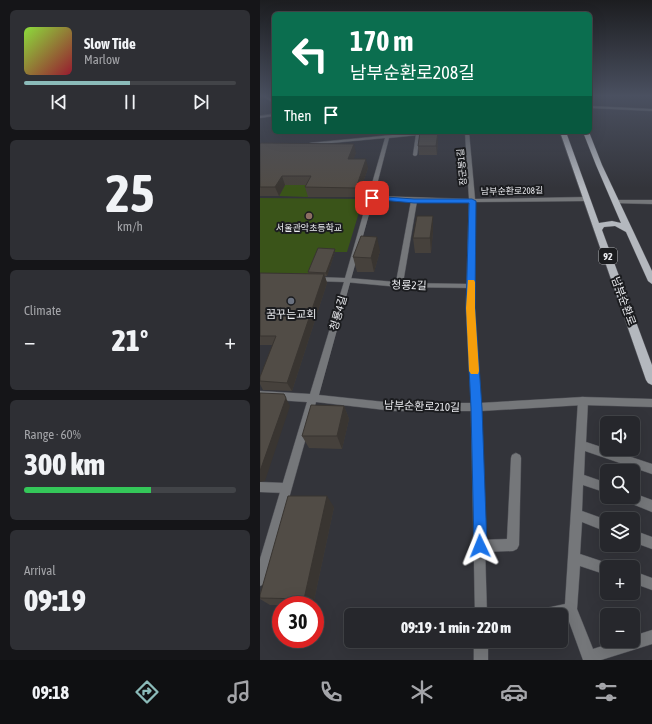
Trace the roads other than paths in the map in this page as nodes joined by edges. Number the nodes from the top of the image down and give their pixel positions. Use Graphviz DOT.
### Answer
graph roads {
  1 [pos="418,134"];
  2 [pos="467,134"];
  3 [pos="564,134"];
  4 [pos="587,134"];
  5 [pos="387,138"];
  6 [pos="306,144"];
  7 [pos="415,155"];
  8 [pos="372,198"];
  9 [pos="587,199"];
  10 [pos="414,201"];
  11 [pos="472,201"];
  12 [pos="616,202"];
  13 [pos="652,202"];
  14 [pos="598,230"];
  15 [pos="630,232"];
  16 [pos="310,279"];
  17 [pos="348,280"];
  18 [pos="652,281"];
  19 [pos="399,285"];
  20 [pos="471,286"];
  21 [pos="652,380"];
  22 [pos="260,395"];
  23 [pos="314,398"];
  24 [pos="583,401"];
  25 [pos="652,403"];
  26 [pos="476,408"];
  27 [pos="581,445"];
  28 [pos="516,458"];
  29 [pos="652,469"];
  30 [pos="579,478"];
  31 [pos="600,486"];
  32 [pos="260,487"];
  33 [pos="285,488"];
  34 [pos="640,501"];
  35 [pos="652,506"];
  36 [pos="577,515"];
  37 [pos="600,523"];
  38 [pos="640,539"];
  39 [pos="652,543"];
  40 [pos="480,546"];
  41 [pos="574,558"];
  42 [pos="600,567"];
  43 [pos="260,580"];
  44 [pos="640,580"];
  45 [pos="652,584"];
  46 [pos="481,608"];
  47 [pos="571,609"];
  48 [pos="568,610"];
  49 [pos="652,637"];
  50 [pos="481,648"];
  51 [pos="589,659"];
  52 [pos="481,660"];
  1 -- 5 [label="street"];
  1 -- 7 [label="street"];
  2 -- 11 [label="street, 장군봉1길"];
  3 -- 9 [label="main road, 남부순환로 / 92"];
  4 -- 12 [label="main road"];
  5 -- 6 [label="street"];
  5 -- 8 [label="street, 청룡4길"];
  8 -- 10 [label="street, 남부순환로208길"];
  8 -- 17 [label="street, 청룡4길"];
  9 -- 11 [label="street, 남부순환로208길"];
  9 -- 14 [label="main road, 남부순환로 / 92"];
  10 -- 11 [label="street, 남부순환로208길"];
  10 -- 19 [label="street"];
  11 -- 20 [label="street"];
  12 -- 13 [label="street"];
  12 -- 15 [label="main road"];
  14 -- 15 [label="main road"];
  14 -- 21 [label="main road, 남부순환로 / 92"];
  15 -- 18 [label="main road"];
  16 -- 17 [label="street, 청룡2길"];
  17 -- 19 [label="street, 청룡2길"];
  17 -- 23 [label="street, 청룡4길"];
  19 -- 20 [label="street, 청룡2길"];
  20 -- 26 [label="street"];
  22 -- 23 [label="street, 남부순환로210길"];
  23 -- 26 [label="street, 남부순환로210길"];
  23 -- 33 [label="street, 청룡4길"];
  24 -- 25 [label="street, 남부순환로210길"];
  24 -- 26 [label="street, 남부순환로210길"];
  24 -- 27 [label="street"];
  26 -- 40 [label="street"];
  27 -- 29 [label="street"];
  27 -- 30 [label="street"];
  28 -- 40 [label="street"];
  30 -- 31 [label="street"];
  30 -- 36 [label="street"];
  32 -- 33 [label="street"];
  33 -- 43 [label="street, 청룡4길"];
  34 -- 35 [label="street"];
  36 -- 37 [label="street"];
  36 -- 41 [label="street"];
  38 -- 39 [label="street"];
  40 -- 46 [label="street"];
  41 -- 42 [label="street"];
  41 -- 47 [label="street"];
  44 -- 45 [label="street"];
  47 -- 48 [label="street"];
  47 -- 51 [label="street"];
  49 -- 51 [label="street"];
  50 -- 52 [label="street"];
}
